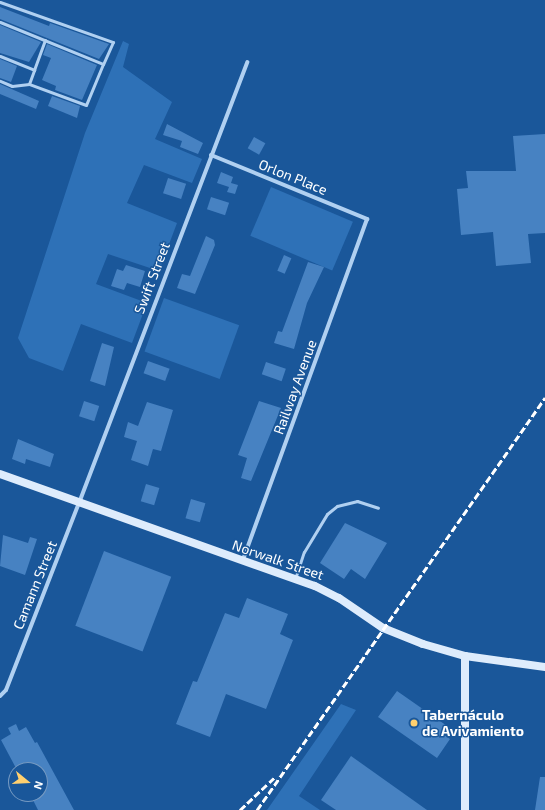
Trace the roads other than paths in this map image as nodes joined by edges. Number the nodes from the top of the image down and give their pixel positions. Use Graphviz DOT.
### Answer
graph roads {
  1 [pos="0,2"];
  2 [pos="0,22"];
  3 [pos="45,40"];
  4 [pos="0,56"];
  5 [pos="247,62"];
  6 [pos="103,64"];
  7 [pos="34,70"];
  8 [pos="0,81"];
  9 [pos="29,84"];
  10 [pos="211,155"];
  11 [pos="367,219"];
  12 [pos="0,474"];
  13 [pos="79,503"];
  14 [pos="378,508"];
  15 [pos="243,562"];
  16 [pos="295,579"];
  17 [pos="464,656"];
  18 [pos="545,666"];
  19 [pos="0,696"];
  20 [pos="465,810"];
  1 -- 6 [label="lane"];
  2 -- 3 [label="lane"];
  3 -- 6 [label="lane"];
  3 -- 7 [label="lane"];
  4 -- 7 [label="lane"];
  5 -- 10 [label="street, Swift Street"];
  6 -- 9 [label="lane"];
  7 -- 9 [label="lane"];
  8 -- 9 [label="lane"];
  10 -- 11 [label="street, Orlon Place"];
  10 -- 13 [label="street, Swift Street"];
  11 -- 15 [label="street, Railway Avenue"];
  12 -- 13 [label="street, Norwalk Street"];
  13 -- 15 [label="street, Norwalk Street"];
  13 -- 19 [label="street, Camann Street"];
  14 -- 16 [label="lane"];
  15 -- 16 [label="street, Norwalk Street"];
  16 -- 17 [label="street, Norwalk Street"];
  17 -- 18 [label="street, Norwalk Street"];
  17 -- 20 [label="street"];
}
